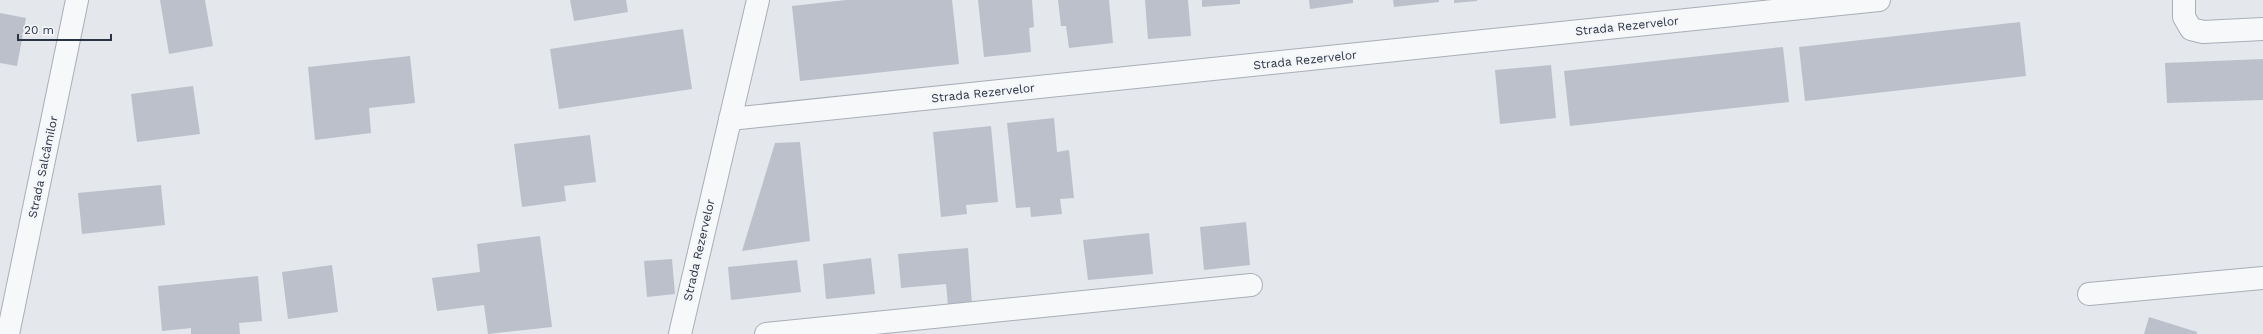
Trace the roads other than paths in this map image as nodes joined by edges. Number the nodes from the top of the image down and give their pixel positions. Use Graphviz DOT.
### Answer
graph roads {
  1 [pos="77,0"];
  2 [pos="758,0"];
  3 [pos="1879,0"];
  4 [pos="2184,0"];
  5 [pos="2263,29"];
  6 [pos="730,119"];
  7 [pos="2263,278"];
  8 [pos="1250,285"];
  9 [pos="2089,294"];
  10 [pos="8,334"];
  11 [pos="680,334"];
  12 [pos="766,334"];
  1 -- 10 [label="street, Strada Salcâmilor"];
  2 -- 6 [label="street, Strada Rezervelor"];
  3 -- 6 [label="street, Strada Rezervelor"];
  4 -- 5 [label="street"];
  6 -- 11 [label="street, Strada Rezervelor"];
  7 -- 9 [label="street"];
  8 -- 12 [label="street"];
}
